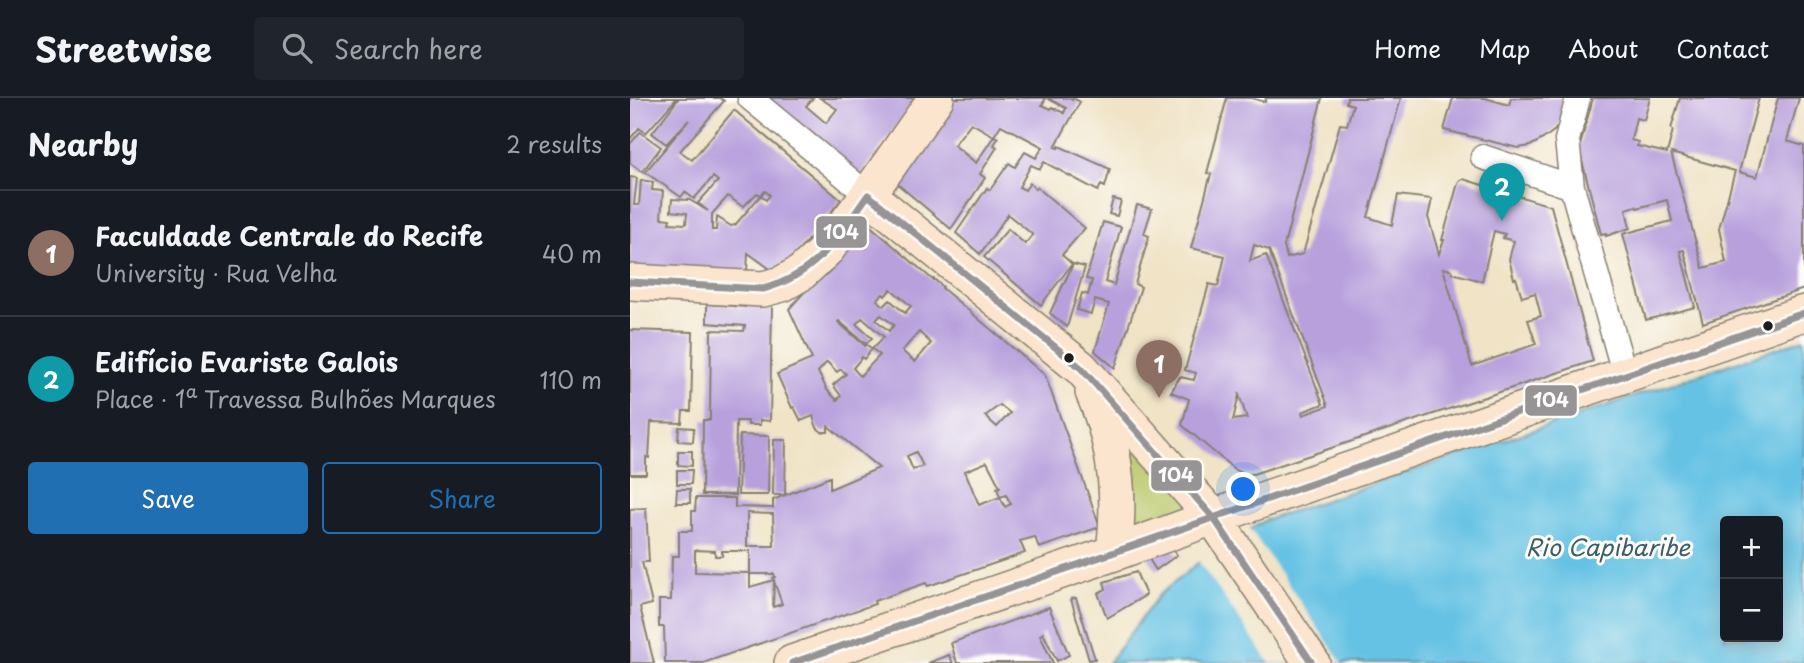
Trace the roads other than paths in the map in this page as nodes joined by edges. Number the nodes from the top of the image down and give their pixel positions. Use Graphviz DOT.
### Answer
graph roads {
  1 [pos="750,98"];
  2 [pos="936,98"];
  3 [pos="1578,98"];
  4 [pos="1483,157"];
  5 [pos="1572,187"];
  6 [pos="869,195"];
  7 [pos="630,282"];
  8 [pos="1804,313"];
  9 [pos="1804,328"];
  10 [pos="1081,368"];
  11 [pos="1625,376"];
  12 [pos="1226,522"];
  13 [pos="1114,553"];
  14 [pos="792,663"];
  15 [pos="1312,663"];
  1 -- 6 [label="street"];
  2 -- 6 [label="street"];
  3 -- 5 [label="street"];
  4 -- 5 [label="street"];
  5 -- 11 [label="street"];
  6 -- 7 [label="street"];
  6 -- 10 [label="street"];
  8 -- 11 [label="street"];
  9 -- 12 [label="street"];
  10 -- 12 [label="street"];
  10 -- 13 [label="street"];
  11 -- 12 [label="street"];
  12 -- 13 [label="street"];
  12 -- 15 [label="street"];
  13 -- 14 [label="street"];
}
